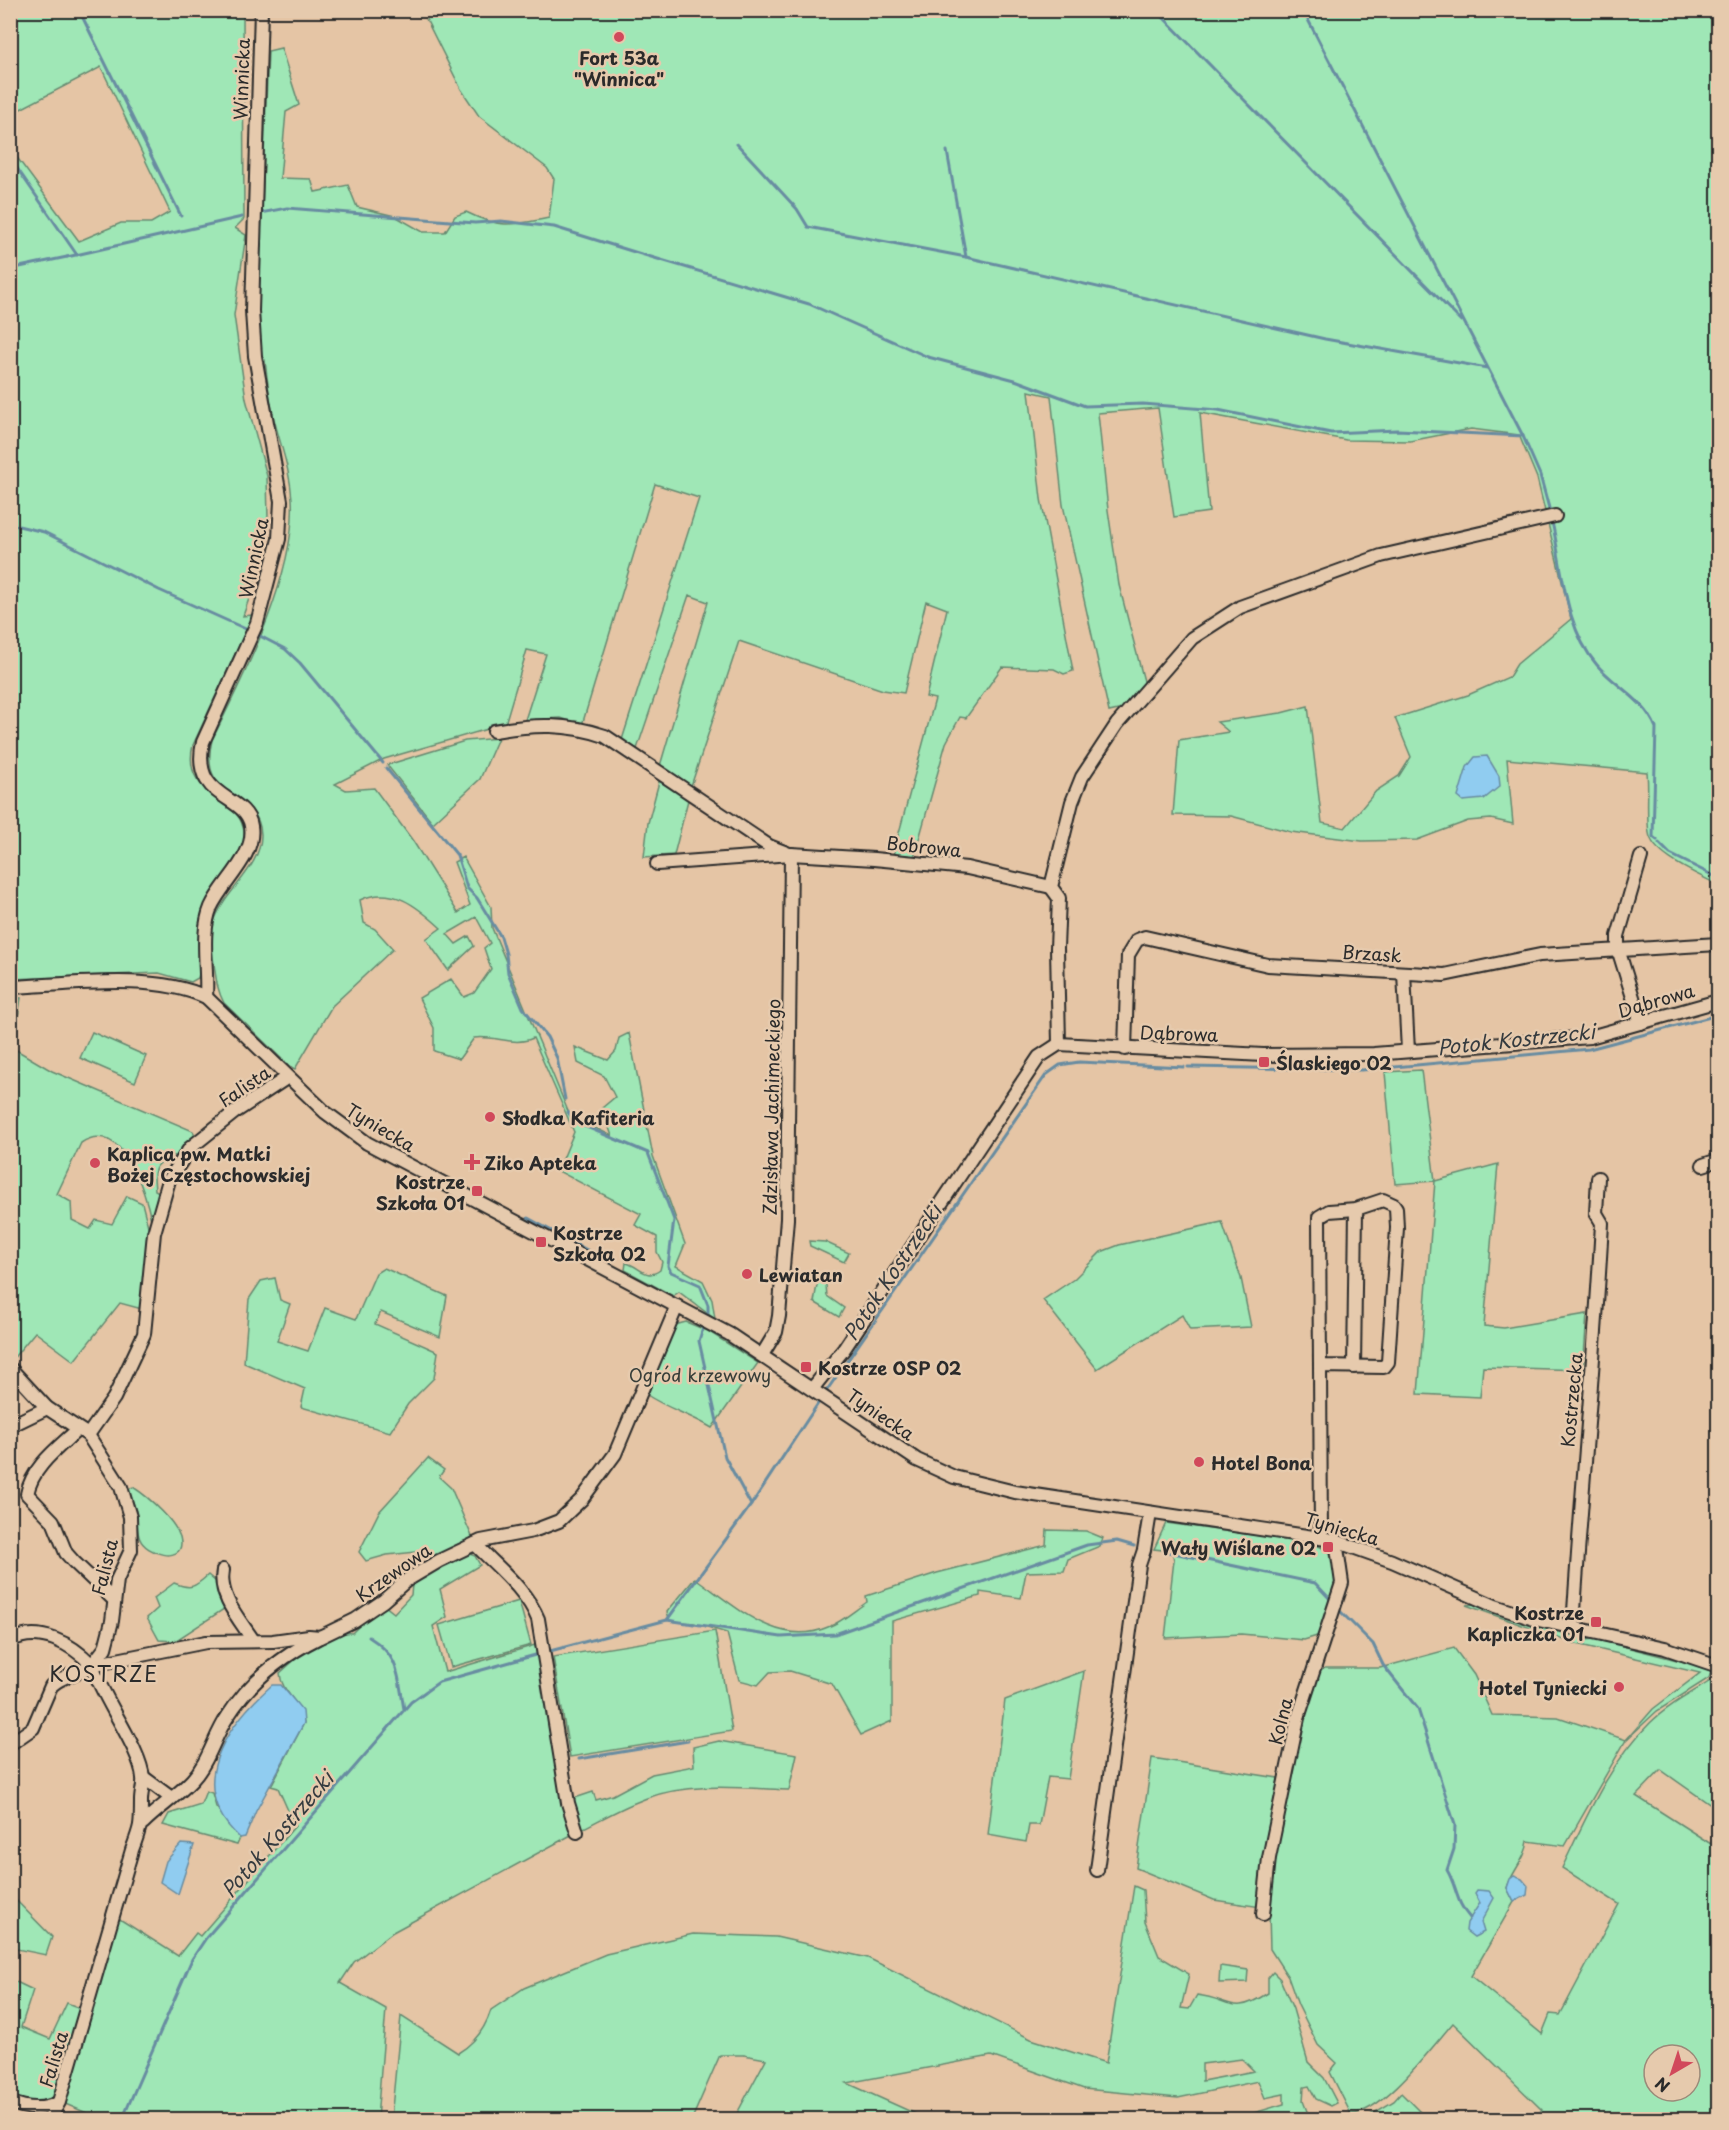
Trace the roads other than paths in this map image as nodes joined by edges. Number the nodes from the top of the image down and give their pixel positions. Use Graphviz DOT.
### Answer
graph roads {
  1 [pos="261,10"];
  2 [pos="1555,516"];
  3 [pos="494,731"];
  4 [pos="1641,857"];
  5 [pos="792,859"];
  6 [pos="657,864"];
  7 [pos="1051,887"];
  8 [pos="1719,944"];
  9 [pos="1618,949"];
  10 [pos="1404,973"];
  11 [pos="10,987"];
  12 [pos="206,997"];
  13 [pos="1719,1001"];
  14 [pos="1641,1023"];
  15 [pos="1059,1044"];
  16 [pos="1125,1049"];
  17 [pos="1408,1051"];
  18 [pos="288,1077"];
  19 [pos="1719,1160"];
  20 [pos="1703,1165"];
  21 [pos="1598,1178"];
  22 [pos="1356,1209"];
  23 [pos="677,1306"];
  24 [pos="762,1355"];
  25 [pos="1320,1366"];
  26 [pos="1354,1367"];
  27 [pos="10,1368"];
  28 [pos="821,1395"];
  29 [pos="47,1408"];
  30 [pos="10,1426"];
  31 [pos="82,1432"];
  32 [pos="1150,1513"];
  33 [pos="1321,1537"];
  34 [pos="1336,1541"];
  35 [pos="475,1544"];
  36 [pos="223,1570"];
  37 [pos="113,1599"];
  38 [pos="1573,1628"];
  39 [pos="320,1637"];
  40 [pos="253,1640"];
  41 [pos="10,1641"];
  42 [pos="92,1665"];
  43 [pos="1719,1666"];
  44 [pos="10,1744"];
  45 [pos="143,1777"];
  46 [pos="170,1797"];
  47 [pos="143,1823"];
  48 [pos="577,1832"];
  49 [pos="1097,1870"];
  50 [pos="1263,1914"];
  51 [pos="10,2102"];
  52 [pos="58,2102"];
  53 [pos="49,2120"];
  1 -- 12 [label="street, Winnicka"];
  2 -- 7 [label="street"];
  3 -- 5 [label="street, Bobrowa"];
  4 -- 9 [label="street"];
  5 -- 6 [label="street, Bobrowa"];
  5 -- 7 [label="street, Bobrowa"];
  5 -- 24 [label="street, Zdzisława Jachimeckiego"];
  7 -- 15 [label="street"];
  8 -- 9 [label="street, Brzask"];
  9 -- 10 [label="street, Brzask"];
  9 -- 14 [label="street"];
  10 -- 16 [label="street, Brzask"];
  10 -- 17 [label="street"];
  11 -- 12 [label="street, Tyniecka"];
  12 -- 18 [label="street, Tyniecka"];
  13 -- 14 [label="street, Dąbrowa"];
  14 -- 17 [label="street, Dąbrowa"];
  15 -- 16 [label="street, Dąbrowa"];
  15 -- 28 [label="street"];
  16 -- 17 [label="street, Dąbrowa"];
  18 -- 23 [label="street, Tyniecka"];
  18 -- 31 [label="street, Falista"];
  19 -- 20 [label="street"];
  21 -- 38 [label="street, Kostrzecka"];
  22 -- 25 [label="street"];
  22 -- 26 [label="street"];
  22 -- 26 [label="street"];
  23 -- 24 [label="street, Tyniecka"];
  23 -- 35 [label="street, Krzewowa"];
  24 -- 28 [label="street, Tyniecka"];
  25 -- 26 [label="street"];
  25 -- 33 [label="street"];
  27 -- 29 [label="street"];
  28 -- 32 [label="street, Tyniecka"];
  29 -- 30 [label="street"];
  29 -- 31 [label="street"];
  31 -- 37 [label="street, Falista"];
  31 -- 37 [label="street"];
  32 -- 33 [label="street, Tyniecka"];
  32 -- 49 [label="street"];
  33 -- 34 [label="street, Tyniecka"];
  34 -- 38 [label="street, Tyniecka"];
  34 -- 50 [label="street, Kolna"];
  35 -- 39 [label="street, Krzewowa"];
  35 -- 48 [label="street"];
  36 -- 40 [label="street"];
  37 -- 42 [label="street, Falista"];
  38 -- 43 [label="street, Tyniecka"];
  39 -- 40 [label="street, Krzewowa"];
  39 -- 46 [label="street"];
  40 -- 42 [label="street, Krzewowa"];
  41 -- 42 [label="street"];
  42 -- 44 [label="street, Krzewowa"];
  42 -- 45 [label="street, Falista"];
  45 -- 46 [label="street"];
  45 -- 47 [label="street, Falista"];
  46 -- 47 [label="street"];
  47 -- 52 [label="street, Falista"];
  51 -- 52 [label="street"];
  52 -- 53 [label="street, Falista"];
}
